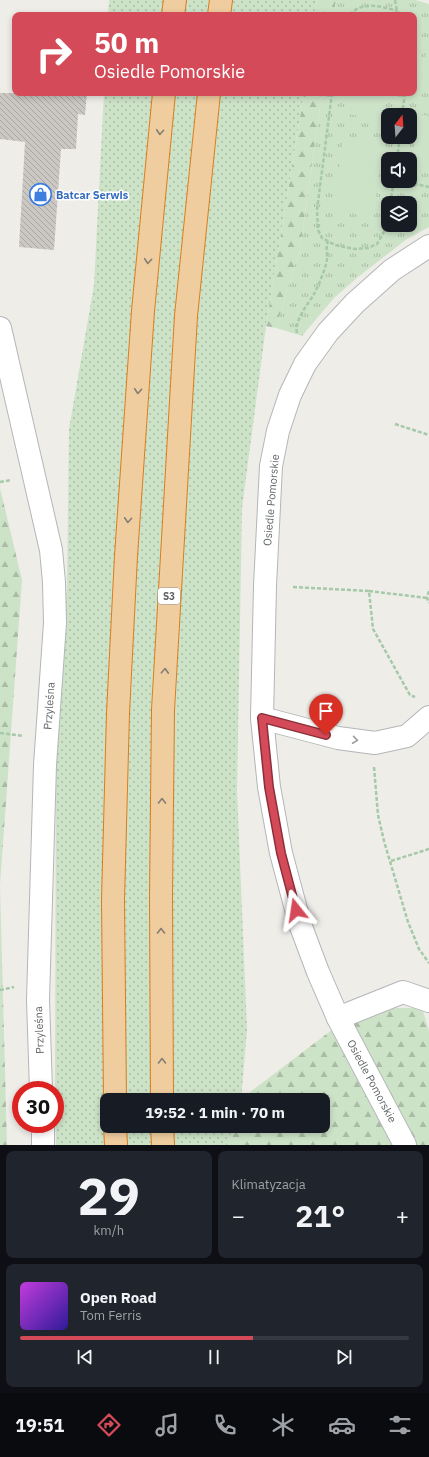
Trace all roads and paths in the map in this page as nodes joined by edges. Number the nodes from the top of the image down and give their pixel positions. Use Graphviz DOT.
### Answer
graph roads {
  1 [pos="175,0"];
  2 [pos="221,0"];
  3 [pos="395,0"];
  4 [pos="397,11"];
  5 [pos="173,12"];
  6 [pos="219,12"];
  7 [pos="352,12"];
  8 [pos="164,96"];
  9 [pos="209,96"];
  10 [pos="332,96"];
  11 [pos="405,96"];
  12 [pos="403,108"];
  13 [pos="417,184"];
  14 [pos="429,187"];
  15 [pos="384,232"];
  16 [pos="328,241"];
  17 [pos="429,246"];
  18 [pos="0,328"];
  19 [pos="313,354"];
  20 [pos="395,424"];
  21 [pos="429,435"];
  22 [pos="293,587"];
  23 [pos="369,591"];
  24 [pos="429,591"];
  25 [pos="427,598"];
  26 [pos="429,603"];
  27 [pos="416,697"];
  28 [pos="429,717"];
  29 [pos="262,718"];
  30 [pos="375,743"];
  31 [pos="429,849"];
  32 [pos="391,861"];
  33 [pos="429,962"];
  34 [pos="15,987"];
  35 [pos="0,990"];
  36 [pos="429,1001"];
  37 [pos="338,1018"];
  38 [pos="41,1081"];
  39 [pos="115,1093"];
  40 [pos="162,1093"];
  41 [pos="43,1133"];
  42 [pos="115,1133"];
  43 [pos="162,1133"];
  44 [pos="43,1145"];
  45 [pos="116,1145"];
  46 [pos="163,1145"];
  47 [pos="405,1145"];
  1 -- 5 [label="highway"];
  2 -- 6 [label="highway"];
  3 -- 4 [label="path"];
  4 -- 7 [label="path"];
  8 -- 39 [label="highway, one-way"];
  40 -- 9 [label="highway, S3, one-way"];
  10 -- 16 [label="path"];
  11 -- 12 [label="path"];
  13 -- 14 [label="path"];
  15 -- 16 [label="path"];
  16 -- 19 [label="path"];
  17 -- 19 [label="street, Osiedle Pomorskie"];
  18 -- 38 [label="street, Przyleśna"];
  19 -- 29 [label="street, Osiedle Pomorskie"];
  20 -- 21 [label="path"];
  22 -- 23 [label="path"];
  23 -- 25 [label="path"];
  23 -- 27 [label="path"];
  24 -- 25 [label="path"];
  25 -- 26 [label="path"];
  28 -- 30 [label="street"];
  29 -- 30 [label="street, one-way"];
  29 -- 37 [label="street, Osiedle Pomorskie"];
  30 -- 32 [label="path"];
  31 -- 32 [label="path"];
  32 -- 33 [label="path"];
  34 -- 35 [label="path"];
  36 -- 37 [label="street"];
  37 -- 47 [label="street, Osiedle Pomorskie"];
  41 -- 44 [label="street"];
  42 -- 45 [label="highway"];
  43 -- 46 [label="highway"];
}
